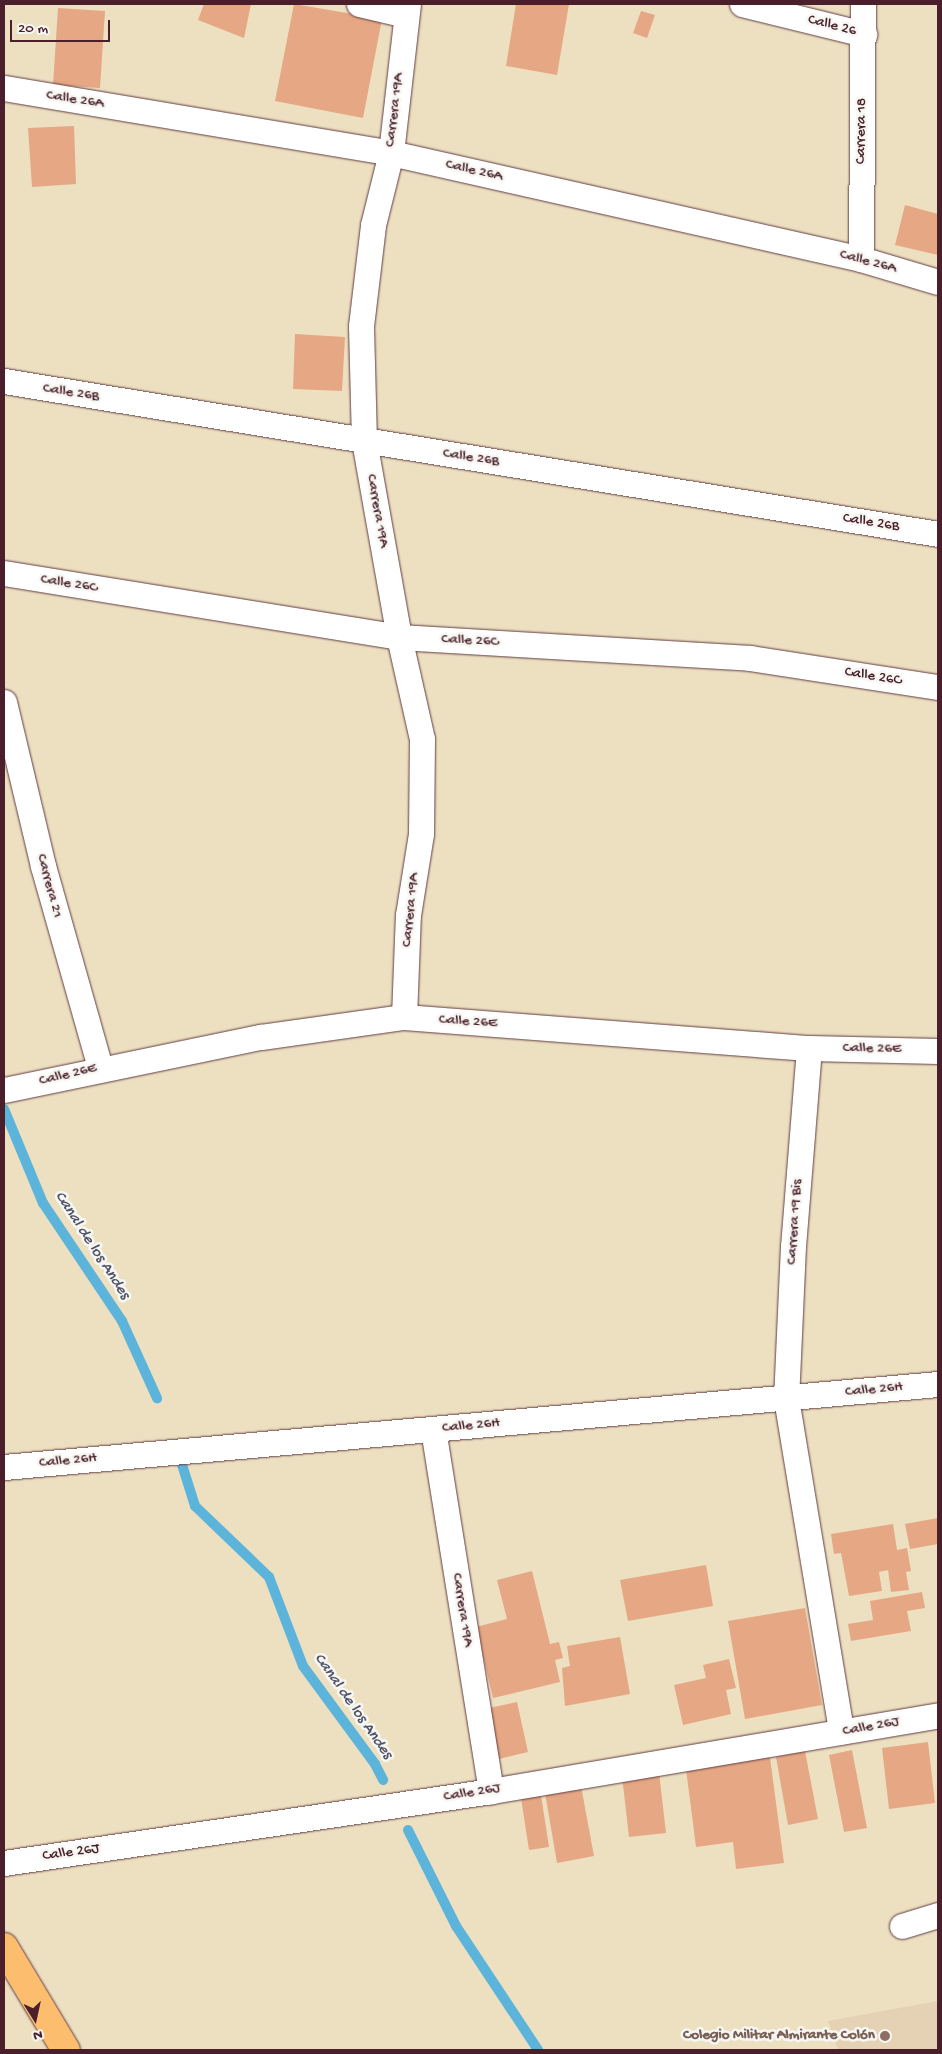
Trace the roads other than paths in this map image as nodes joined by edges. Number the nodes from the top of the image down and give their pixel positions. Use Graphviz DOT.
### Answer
graph roads {
  1 [pos="359,4"];
  2 [pos="742,4"];
  3 [pos="863,4"];
  4 [pos="407,9"];
  5 [pos="864,34"];
  6 [pos="4,88"];
  7 [pos="390,153"];
  8 [pos="861,259"];
  9 [pos="938,282"];
  10 [pos="4,381"];
  11 [pos="364,441"];
  12 [pos="938,534"];
  13 [pos="4,573"];
  14 [pos="399,637"];
  15 [pos="938,687"];
  16 [pos="4,702"];
  17 [pos="404,1017"];
  18 [pos="809,1048"];
  19 [pos="938,1051"];
  20 [pos="100,1068"];
  21 [pos="4,1090"];
  22 [pos="938,1384"];
  23 [pos="786,1398"];
  24 [pos="433,1429"];
  25 [pos="4,1467"];
  26 [pos="938,1715"];
  27 [pos="841,1732"];
  28 [pos="491,1790"];
  29 [pos="4,1863"];
  30 [pos="938,1915"];
  31 [pos="902,1926"];
  32 [pos="4,1947"];
  33 [pos="66,2050"];
  1 -- 4 [label="street"];
  2 -- 5 [label="street, Calle 26"];
  3 -- 5 [label="street, Carrera 18"];
  4 -- 7 [label="street, Carrera 19A"];
  5 -- 8 [label="street, Carrera 18"];
  6 -- 7 [label="street, Calle 26A"];
  7 -- 8 [label="street, Calle 26A"];
  7 -- 11 [label="street, Carrera 19A"];
  8 -- 9 [label="street, Calle 26A"];
  10 -- 11 [label="street, Calle 26B"];
  11 -- 12 [label="street, Calle 26B"];
  11 -- 14 [label="street, Carrera 19A"];
  13 -- 14 [label="street, Calle 26C"];
  14 -- 15 [label="street, Calle 26C"];
  14 -- 17 [label="street, Carrera 19A"];
  16 -- 20 [label="street, Carrera 21"];
  17 -- 18 [label="street, Calle 26E"];
  17 -- 20 [label="street, Calle 26E"];
  18 -- 19 [label="street, Calle 26E"];
  18 -- 23 [label="street, Carrera 19 Bis"];
  20 -- 21 [label="street, Calle 26E"];
  22 -- 23 [label="street, Calle 26H"];
  23 -- 24 [label="street, Calle 26H"];
  23 -- 27 [label="street, Carrera 19 Bis"];
  24 -- 25 [label="street, Calle 26H"];
  24 -- 28 [label="street, Carrera 19A"];
  26 -- 27 [label="street, Calle 26J"];
  27 -- 28 [label="street, Calle 26J"];
  28 -- 29 [label="street, Calle 26J"];
  30 -- 31 [label="street"];
  32 -- 33 [label="main road"];
}
